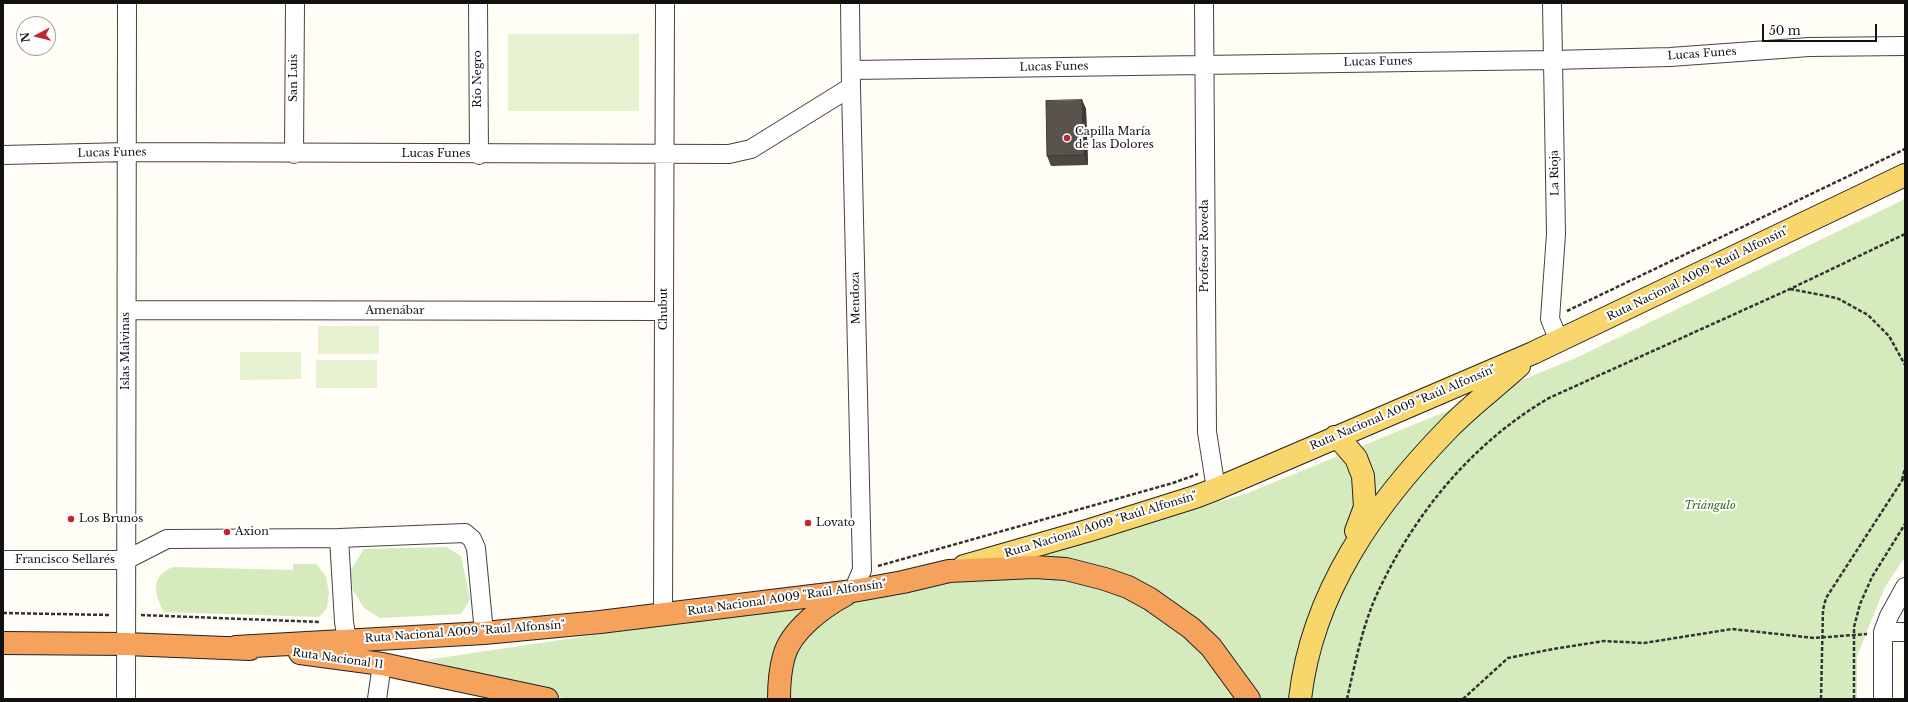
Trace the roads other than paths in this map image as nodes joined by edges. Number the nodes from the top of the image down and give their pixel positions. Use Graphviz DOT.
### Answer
graph roads {
  1 [pos="127,3"];
  2 [pos="295,3"];
  3 [pos="478,3"];
  4 [pos="666,3"];
  5 [pos="850,3"];
  6 [pos="1204,3"];
  7 [pos="1552,3"];
  8 [pos="1905,46"];
  9 [pos="1552,60"];
  10 [pos="1204,65"];
  11 [pos="851,79"];
  12 [pos="127,152"];
  13 [pos="294,154"];
  14 [pos="478,154"];
  15 [pos="665,154"];
  16 [pos="3,155"];
  17 [pos="1905,175"];
  18 [pos="126,310"];
  19 [pos="664,311"];
  20 [pos="1559,341"];
  21 [pos="1533,353"];
  22 [pos="1335,437"];
  23 [pos="1214,479"];
  24 [pos="339,538"];
  25 [pos="3,560"];
  26 [pos="126,560"];
  27 [pos="1345,562"];
  28 [pos="949,571"];
  29 [pos="1905,587"];
  30 [pos="853,591"];
  31 [pos="663,614"];
  32 [pos="345,631"];
  33 [pos="1883,632"];
  34 [pos="1905,632"];
  35 [pos="484,633"];
  36 [pos="3,643"];
  37 [pos="126,644"];
  38 [pos="236,647"];
  39 [pos="382,664"];
  40 [pos="125,698"];
  41 [pos="377,699"];
  42 [pos="547,699"];
  43 [pos="779,699"];
  44 [pos="1248,699"];
  45 [pos="1300,699"];
  46 [pos="1883,699"];
  1 -- 12 [label="street, Islas Malvinas"];
  2 -- 13 [label="street, San Luis"];
  3 -- 14 [label="street, Río Negro"];
  4 -- 15 [label="street, Chubut"];
  5 -- 11 [label="street, Mendoza"];
  6 -- 10 [label="street, Profesor Roveda"];
  7 -- 9 [label="street, La Rioja"];
  8 -- 9 [label="street, Lucas Funes"];
  9 -- 10 [label="street, Lucas Funes"];
  9 -- 20 [label="street, La Rioja"];
  10 -- 11 [label="street, Lucas Funes"];
  10 -- 23 [label="street, Profesor Roveda"];
  11 -- 15 [label="street, Lucas Funes"];
  11 -- 30 [label="street, Mendoza"];
  12 -- 13 [label="street, Lucas Funes"];
  12 -- 16 [label="street, Lucas Funes"];
  12 -- 18 [label="street, Islas Malvinas"];
  13 -- 14 [label="street, Lucas Funes"];
  14 -- 15 [label="street, Lucas Funes"];
  15 -- 19 [label="street, Chubut"];
  17 -- 20 [label="main road, Ruta Nacional A009 \"Raúl Alfonsín\""];
  18 -- 19 [label="street, Amenábar"];
  18 -- 26 [label="street, Islas Malvinas"];
  19 -- 31 [label="street, Chubut"];
  20 -- 21 [label="main road, Ruta Nacional A009 \"Raúl Alfonsín\""];
  21 -- 22 [label="main road, Ruta Nacional A009 \"Raúl Alfonsín\""];
  21 -- 27 [label="main road"];
  22 -- 23 [label="main road, Ruta Nacional A009 \"Raúl Alfonsín\""];
  22 -- 27 [label="main road"];
  23 -- 28 [label="main road, Ruta Nacional A009 \"Raúl Alfonsín\""];
  24 -- 26 [label="street"];
  24 -- 32 [label="street"];
  24 -- 35 [label="street"];
  25 -- 26 [label="street, Francisco Sellarés"];
  26 -- 37 [label="street, Islas Malvinas"];
  27 -- 45 [label="main road"];
  28 -- 30 [label="highway, Ruta Nacional A009 \"Raúl Alfonsín\""];
  28 -- 44 [label="highway"];
  29 -- 33 [label="street"];
  30 -- 31 [label="highway, Ruta Nacional A009 \"Raúl Alfonsín\""];
  30 -- 43 [label="highway"];
  31 -- 35 [label="highway, Ruta Nacional A009 \"Raúl Alfonsín\""];
  32 -- 35 [label="highway, Ruta Nacional A009 \"Raúl Alfonsín\""];
  32 -- 38 [label="highway, Ruta Nacional A009 \"Raúl Alfonsín\""];
  33 -- 34 [label="street"];
  33 -- 46 [label="street"];
  36 -- 37 [label="highway, Ruta Nacional 11"];
  37 -- 38 [label="highway, Ruta Nacional 11"];
  37 -- 40 [label="street, Islas Malvinas"];
  38 -- 39 [label="highway, Ruta Nacional 11"];
  39 -- 41 [label="street"];
  39 -- 42 [label="highway, Ruta Nacional 11"];
}
